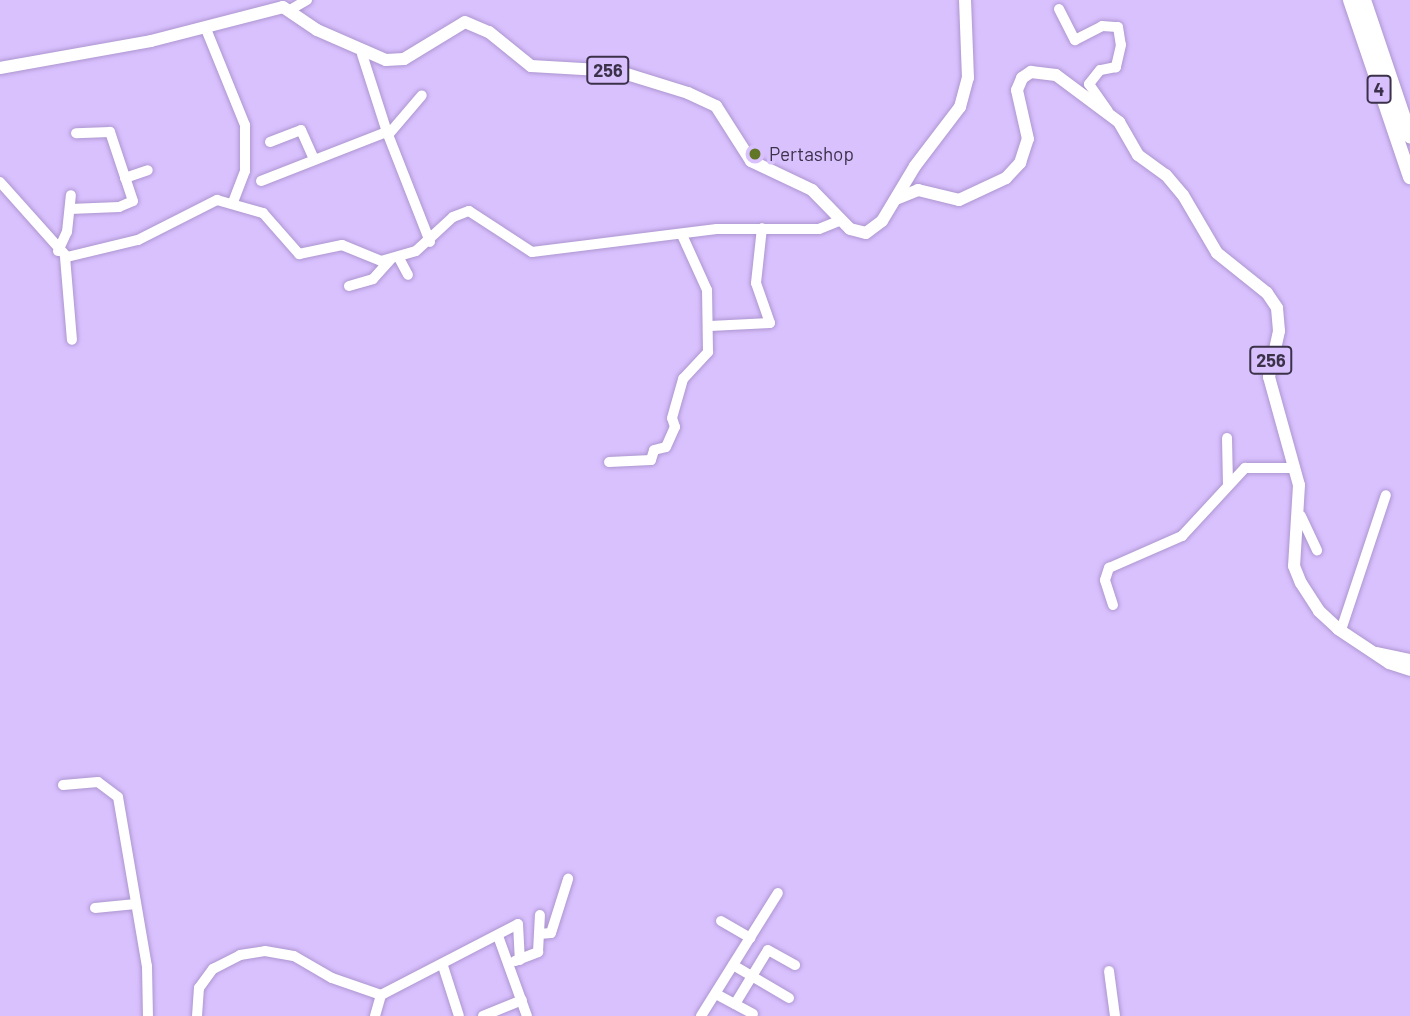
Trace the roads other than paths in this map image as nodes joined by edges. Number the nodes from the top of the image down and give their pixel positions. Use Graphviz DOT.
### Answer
graph roads {
  1 [pos="307,0"];
  2 [pos="965,0"];
  3 [pos="1350,0"];
  4 [pos="1364,0"];
  5 [pos="285,6"];
  6 [pos="1059,9"];
  7 [pos="206,29"];
  8 [pos="362,54"];
  9 [pos="0,68"];
  10 [pos="422,95"];
  11 [pos="1110,115"];
  12 [pos="76,133"];
  13 [pos="387,134"];
  14 [pos="1410,136"];
  15 [pos="270,142"];
  16 [pos="314,159"];
  17 [pos="915,166"];
  18 [pos="148,170"];
  19 [pos="1410,177"];
  20 [pos="125,178"];
  21 [pos="261,181"];
  22 [pos="0,182"];
  23 [pos="918,190"];
  24 [pos="71,195"];
  25 [pos="896,199"];
  26 [pos="233,202"];
  27 [pos="70,209"];
  28 [pos="841,220"];
  29 [pos="762,228"];
  30 [pos="682,235"];
  31 [pos="430,242"];
  32 [pos="61,254"];
  33 [pos="394,259"];
  34 [pos="408,275"];
  35 [pos="349,286"];
  36 [pos="710,329"];
  37 [pos="72,340"];
  38 [pos="1227,438"];
  39 [pos="609,462"];
  40 [pos="1295,468"];
  41 [pos="1228,485"];
  42 [pos="1386,495"];
  43 [pos="1301,516"];
  44 [pos="1317,551"];
  45 [pos="1113,605"];
  46 [pos="1341,630"];
  47 [pos="1377,653"];
  48 [pos="1410,660"];
  49 [pos="1410,670"];
  50 [pos="64,785"];
  51 [pos="568,879"];
  52 [pos="778,892"];
  53 [pos="136,904"];
  54 [pos="95,908"];
  55 [pos="540,915"];
  56 [pos="721,921"];
  57 [pos="540,934"];
  58 [pos="498,936"];
  59 [pos="751,938"];
  60 [pos="515,961"];
  61 [pos="733,965"];
  62 [pos="794,965"];
  63 [pos="443,966"];
  64 [pos="1109,971"];
  65 [pos="750,977"];
  66 [pos="716,994"];
  67 [pos="381,995"];
  68 [pos="789,998"];
  69 [pos="522,1000"];
  70 [pos="735,1004"];
  71 [pos="753,1014"];
  72 [pos="148,1016"];
  73 [pos="197,1016"];
  74 [pos="374,1016"];
  75 [pos="459,1016"];
  76 [pos="483,1016"];
  77 [pos="527,1016"];
  78 [pos="701,1016"];
  79 [pos="1115,1016"];
  1 -- 5 [label="street"];
  2 -- 17 [label="main road"];
  3 -- 19 [label="highway, 4"];
  4 -- 14 [label="highway, 4"];
  5 -- 7 [label="main road"];
  5 -- 8 [label="main road, 256"];
  6 -- 11 [label="street"];
  7 -- 9 [label="main road"];
  7 -- 26 [label="street"];
  8 -- 13 [label="street"];
  8 -- 28 [label="main road, 256"];
  10 -- 13 [label="street"];
  11 -- 23 [label="main road, 256"];
  11 -- 40 [label="main road, 256"];
  12 -- 20 [label="street"];
  13 -- 16 [label="street"];
  13 -- 31 [label="street"];
  15 -- 16 [label="street"];
  16 -- 21 [label="street"];
  17 -- 23 [label="main road"];
  17 -- 25 [label="main road"];
  18 -- 20 [label="street"];
  20 -- 27 [label="street"];
  22 -- 32 [label="street"];
  23 -- 25 [label="main road"];
  24 -- 27 [label="street"];
  25 -- 28 [label="main road, 256"];
  26 -- 32 [label="street"];
  26 -- 33 [label="street"];
  27 -- 32 [label="street"];
  28 -- 29 [label="street"];
  29 -- 30 [label="street"];
  29 -- 36 [label="street"];
  30 -- 31 [label="street"];
  30 -- 36 [label="street"];
  31 -- 33 [label="street"];
  32 -- 37 [label="street"];
  33 -- 34 [label="street"];
  33 -- 35 [label="street"];
  36 -- 39 [label="street"];
  38 -- 41 [label="street"];
  40 -- 41 [label="street"];
  40 -- 43 [label="main road, 256"];
  41 -- 45 [label="street"];
  42 -- 46 [label="street"];
  43 -- 44 [label="street"];
  43 -- 46 [label="main road, 256"];
  46 -- 47 [label="main road, 256"];
  47 -- 48 [label="main road, 256"];
  47 -- 49 [label="main road, 256"];
  50 -- 53 [label="street"];
  51 -- 57 [label="street"];
  52 -- 59 [label="street"];
  53 -- 54 [label="street"];
  53 -- 72 [label="street"];
  55 -- 57 [label="street"];
  56 -- 59 [label="street"];
  57 -- 60 [label="street"];
  58 -- 60 [label="street"];
  58 -- 60 [label="street"];
  58 -- 63 [label="street"];
  59 -- 61 [label="street"];
  60 -- 69 [label="street"];
  61 -- 65 [label="street"];
  61 -- 66 [label="street"];
  62 -- 65 [label="street"];
  63 -- 67 [label="street"];
  63 -- 75 [label="street"];
  64 -- 79 [label="street"];
  65 -- 68 [label="street"];
  65 -- 70 [label="street"];
  66 -- 70 [label="street"];
  66 -- 78 [label="street"];
  67 -- 73 [label="street"];
  67 -- 74 [label="street"];
  69 -- 76 [label="street"];
  69 -- 77 [label="street"];
  70 -- 71 [label="street"];
}
